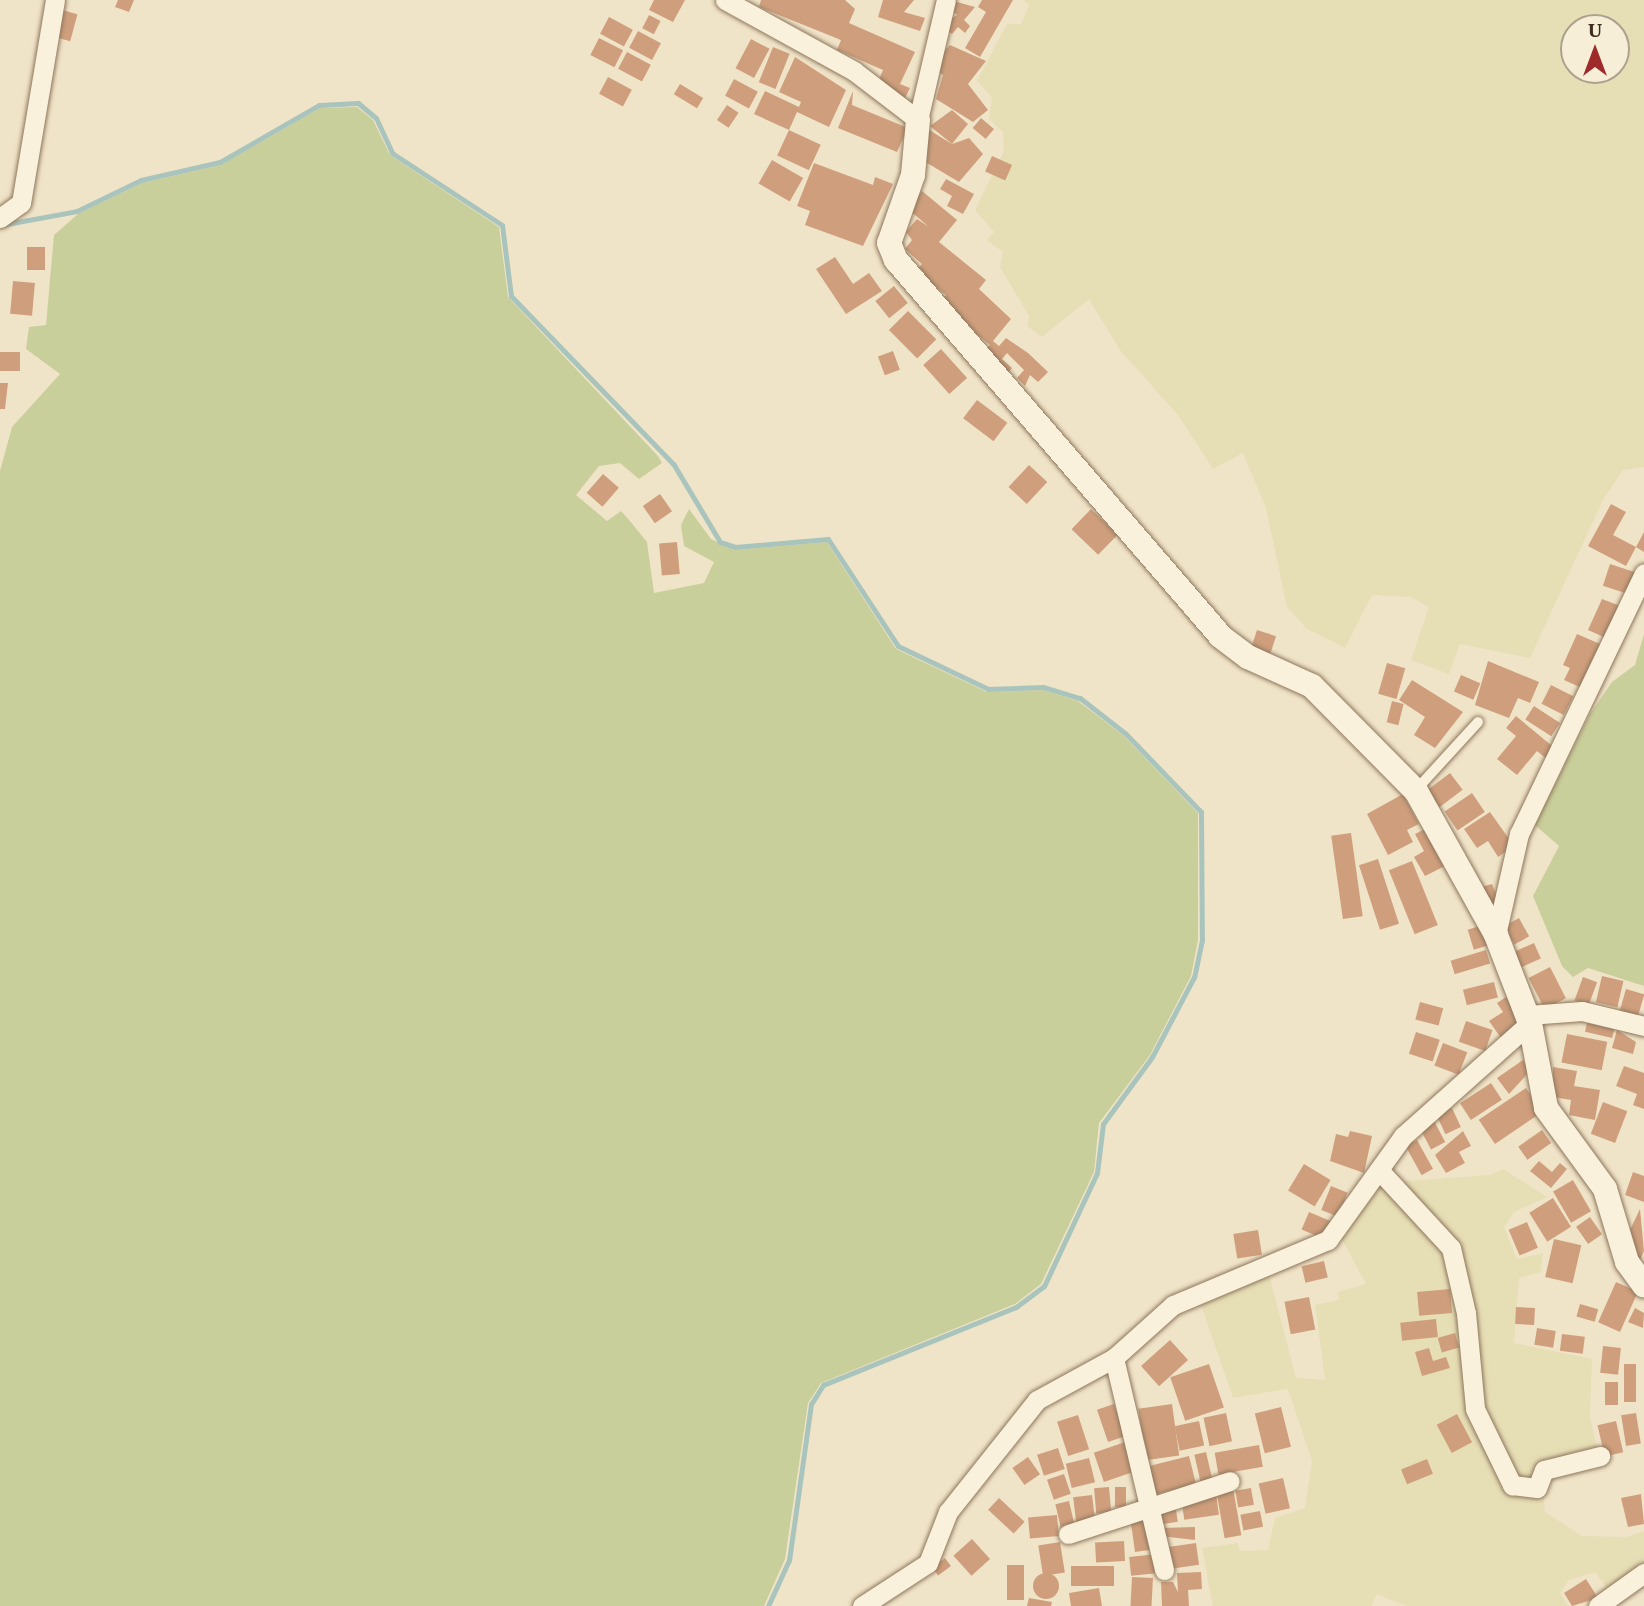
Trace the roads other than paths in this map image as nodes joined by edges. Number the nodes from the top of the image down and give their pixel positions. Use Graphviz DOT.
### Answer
graph roads {
  1 [pos="55,0"];
  2 [pos="725,0"];
  3 [pos="947,0"];
  4 [pos="918,120"];
  5 [pos="0,218"];
  6 [pos="1644,573"];
  7 [pos="1478,722"];
  8 [pos="1416,790"];
  9 [pos="1496,935"];
  10 [pos="1529,1019"];
  11 [pos="1644,1026"];
  12 [pos="1379,1170"];
  13 [pos="1644,1285"];
  14 [pos="1114,1357"];
  15 [pos="1600,1456"];
  16 [pos="1230,1481"];
  17 [pos="1148,1505"];
  18 [pos="1068,1534"];
  19 [pos="1164,1570"];
  20 [pos="1644,1573"];
  21 [pos="862,1606"];
  22 [pos="1598,1606"];
  1 -- 5 [label="street"];
  2 -- 4 [label="street"];
  3 -- 4 [label="street"];
  4 -- 8 [label="street"];
  6 -- 9 [label="street"];
  7 -- 8 [label="lane"];
  8 -- 9 [label="street"];
  9 -- 10 [label="street"];
  10 -- 11 [label="street"];
  10 -- 12 [label="street"];
  10 -- 13 [label="street"];
  12 -- 14 [label="street"];
  12 -- 15 [label="street"];
  14 -- 17 [label="street"];
  14 -- 21 [label="street"];
  16 -- 17 [label="street"];
  17 -- 18 [label="street"];
  17 -- 19 [label="street"];
  20 -- 22 [label="street"];
}
